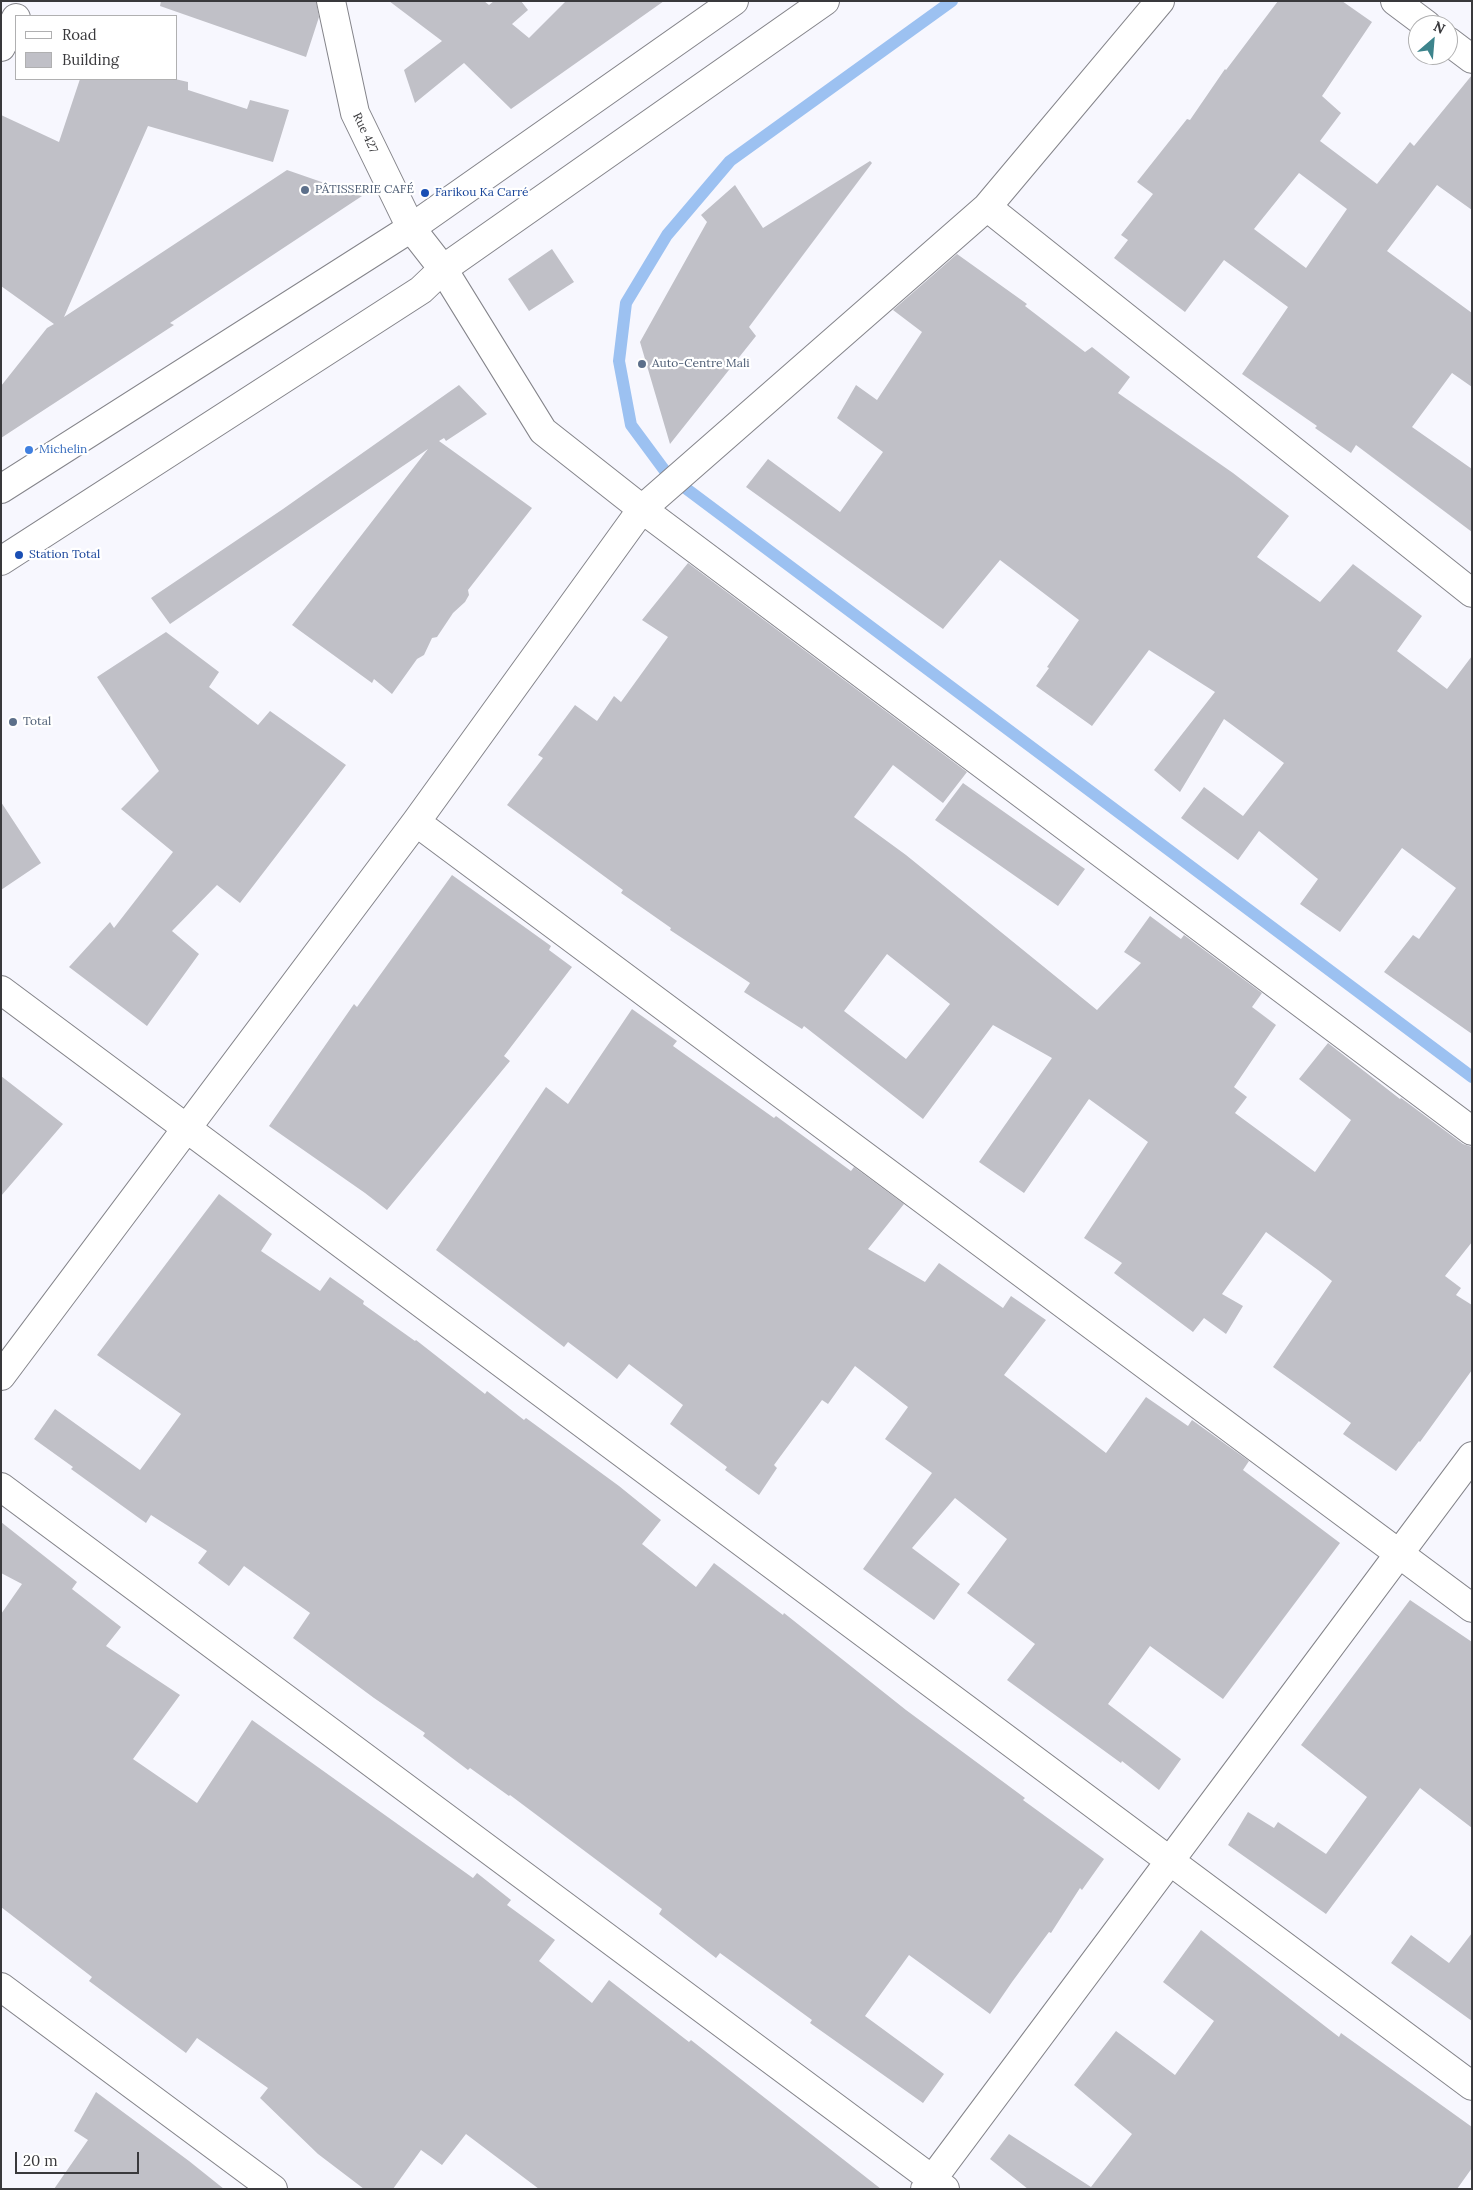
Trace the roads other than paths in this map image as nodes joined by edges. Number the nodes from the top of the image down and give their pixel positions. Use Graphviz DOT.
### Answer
graph roads {
  1 [pos="25,1"];
  2 [pos="332,1"];
  3 [pos="734,1"];
  4 [pos="825,1"];
  5 [pos="1160,1"];
  6 [pos="1395,1"];
  7 [pos="18,15"];
  8 [pos="1414,15"];
  9 [pos="15,21"];
  10 [pos="1,47"];
  11 [pos="1458,48"];
  12 [pos="1472,59"];
  13 [pos="987,206"];
  14 [pos="411,228"];
  15 [pos="444,269"];
  16 [pos="1,489"];
  17 [pos="642,509"];
  18 [pos="1,561"];
  19 [pos="1472,593"];
  20 [pos="416,822"];
  21 [pos="1,990"];
  22 [pos="187,1128"];
  23 [pos="1472,1131"];
  24 [pos="1,1376"];
  25 [pos="1472,1456"];
  26 [pos="1,1487"];
  27 [pos="1399,1554"];
  28 [pos="1472,1608"];
  29 [pos="1170,1861"];
  30 [pos="1,1986"];
  31 [pos="1472,2086"];
  32 [pos="934,2186"];
  33 [pos="273,2189"];
  1 -- 7 [label="street"];
  2 -- 14 [label="street, Rue 427"];
  3 -- 14 [label="street"];
  4 -- 15 [label="street"];
  5 -- 13 [label="street"];
  6 -- 8 [label="street"];
  9 -- 10 [label="street"];
  11 -- 12 [label="street"];
  13 -- 17 [label="street"];
  13 -- 19 [label="street"];
  14 -- 15 [label="street, Rue 427"];
  14 -- 16 [label="street"];
  15 -- 17 [label="street, Rue 427"];
  15 -- 18 [label="street"];
  17 -- 20 [label="street"];
  17 -- 23 [label="street, Rue 427"];
  20 -- 22 [label="street"];
  20 -- 27 [label="street"];
  21 -- 22 [label="street"];
  22 -- 24 [label="street"];
  22 -- 29 [label="street"];
  25 -- 27 [label="street"];
  26 -- 32 [label="street"];
  27 -- 28 [label="street"];
  27 -- 29 [label="street"];
  29 -- 31 [label="street"];
  29 -- 32 [label="street"];
  30 -- 33 [label="street"];
}
